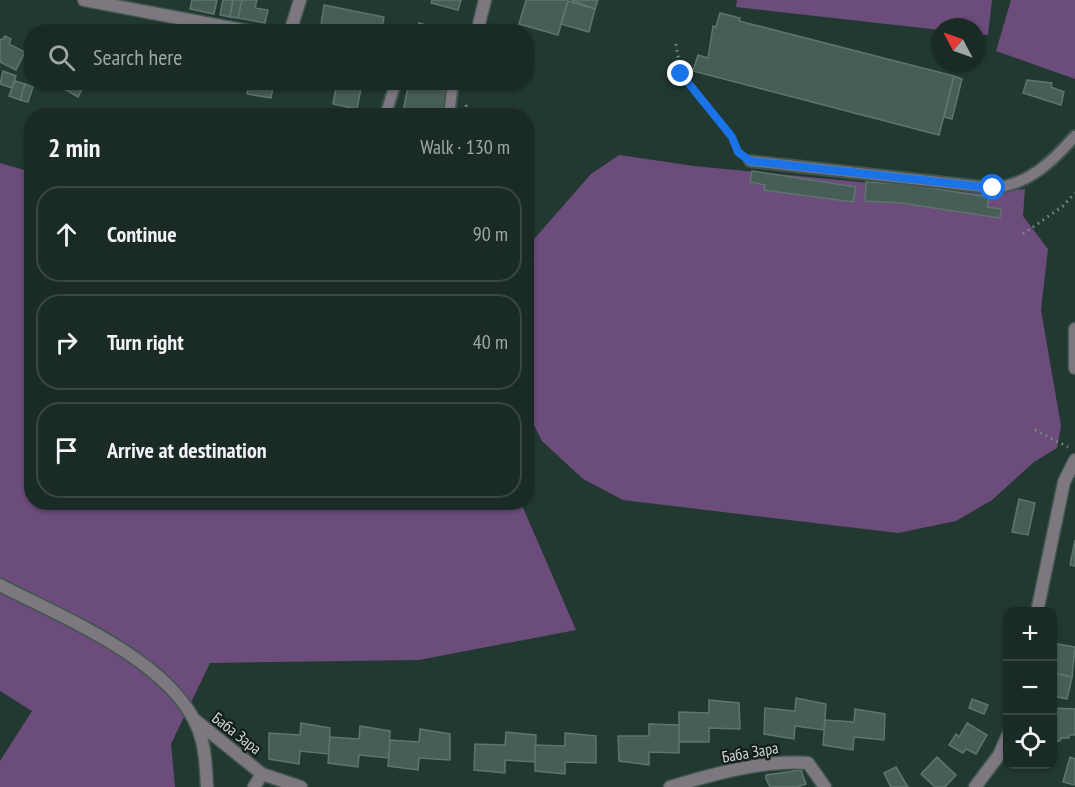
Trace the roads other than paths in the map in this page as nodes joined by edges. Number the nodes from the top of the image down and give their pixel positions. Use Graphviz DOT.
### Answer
graph roads {
  1 [pos="84,0"];
  2 [pos="300,0"];
  3 [pos="485,0"];
  4 [pos="105,2"];
  5 [pos="214,24"];
  6 [pos="292,24"];
  7 [pos="479,24"];
  8 [pos="393,90"];
  9 [pos="452,90"];
  10 [pos="388,108"];
  11 [pos="450,108"];
  12 [pos="1075,136"];
  13 [pos="750,161"];
  14 [pos="1075,328"];
  15 [pos="1075,368"];
  16 [pos="1075,460"];
  17 [pos="0,585"];
  18 [pos="1038,607"];
  19 [pos="191,717"];
  20 [pos="1003,746"];
  21 [pos="262,774"];
  22 [pos="207,787"];
  23 [pos="254,787"];
  24 [pos="301,787"];
  25 [pos="670,787"];
  26 [pos="825,787"];
  27 [pos="975,787"];
  1 -- 4 [label="street"];
  2 -- 6 [label="street"];
  3 -- 7 [label="street"];
  4 -- 5 [label="street"];
  8 -- 10 [label="lane"];
  9 -- 11 [label="lane"];
  12 -- 13 [label="lane"];
  14 -- 15 [label="street"];
  16 -- 18 [label="street"];
  17 -- 19 [label="street"];
  19 -- 21 [label="street, Баба Зара"];
  19 -- 22 [label="street"];
  20 -- 27 [label="street"];
  21 -- 23 [label="street, Баба Зара"];
  21 -- 24 [label="street, Баба Зара"];
  25 -- 26 [label="street, Баба Зара"];
}
